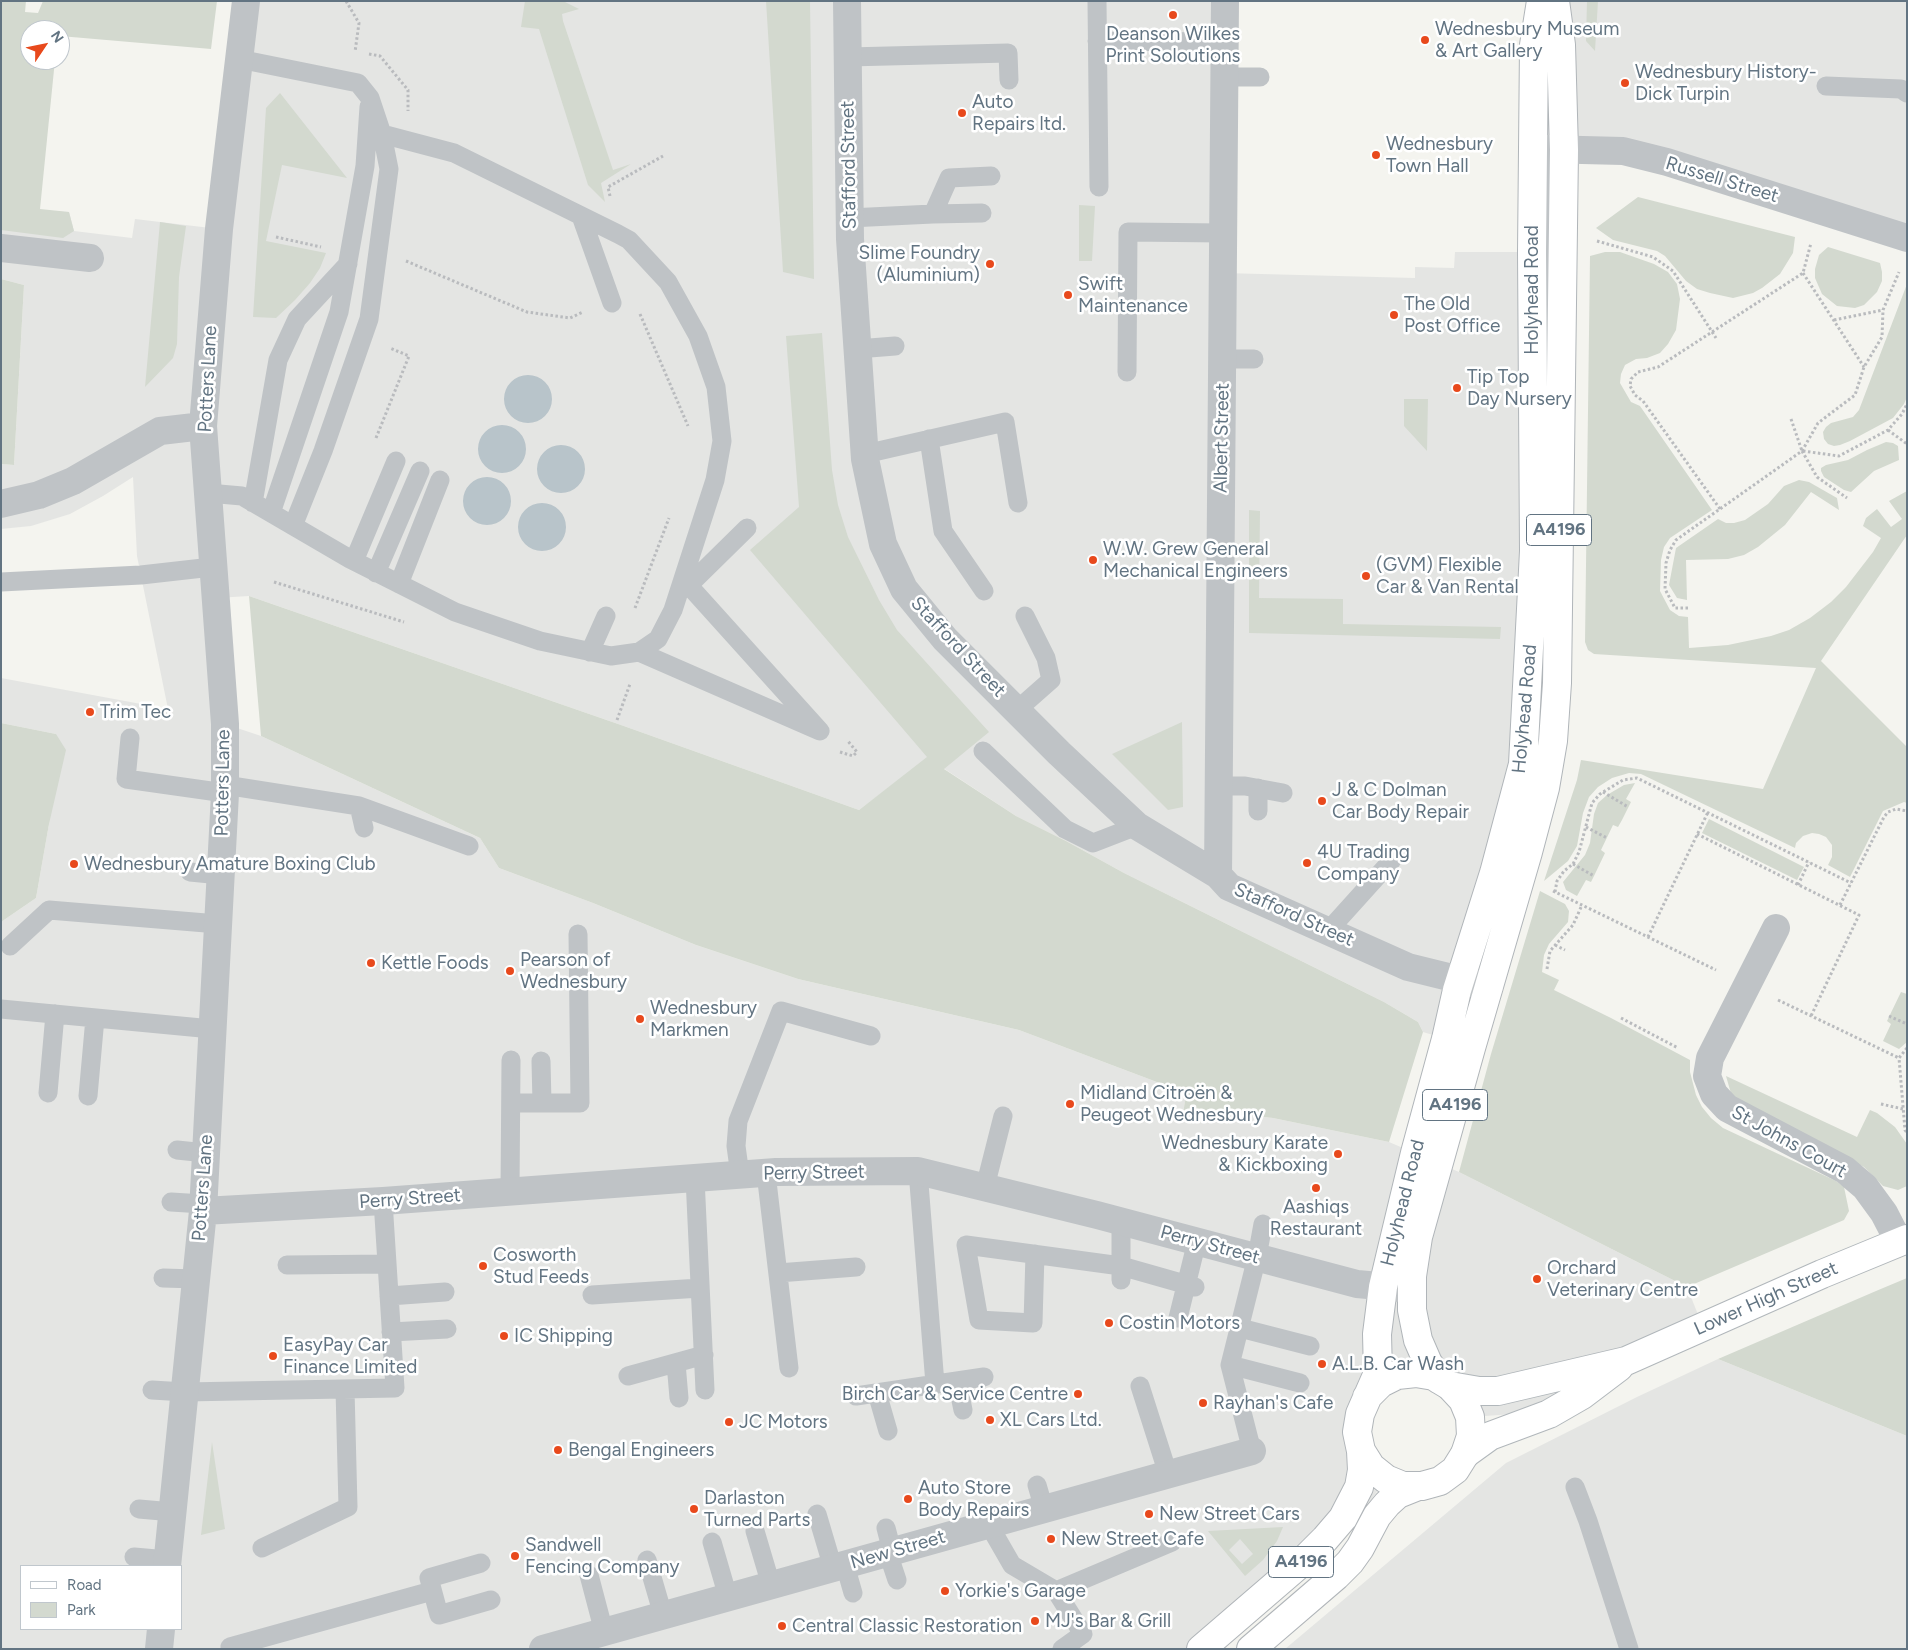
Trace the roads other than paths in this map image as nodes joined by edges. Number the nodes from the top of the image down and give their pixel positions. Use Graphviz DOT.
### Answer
graph roads {
  1 [pos="246,1"];
  2 [pos="847,1"];
  3 [pos="1097,1"];
  4 [pos="1226,1"];
  5 [pos="1540,1"];
  6 [pos="1555,1"];
  7 [pos="1098,40"];
  8 [pos="1225,42"];
  9 [pos="848,57"];
  10 [pos="239,59"];
  11 [pos="1225,77"];
  12 [pos="1260,77"];
  13 [pos="1009,80"];
  14 [pos="1826,86"];
  15 [pos="1907,93"];
  16 [pos="370,98"];
  17 [pos="382,134"];
  18 [pos="1548,149"];
  19 [pos="991,176"];
  20 [pos="1099,187"];
  21 [pos="982,213"];
  22 [pos="933,214"];
  23 [pos="581,216"];
  24 [pos="849,218"];
  25 [pos="1223,233"];
  26 [pos="1907,238"];
  27 [pos="1,248"];
  28 [pos="90,258"];
  29 [pos="348,264"];
  30 [pos="611,302"];
  31 [pos="895,346"];
  32 [pos="857,349"];
  33 [pos="1223,359"];
  34 [pos="1254,359"];
  35 [pos="1126,372"];
  36 [pos="203,426"];
  37 [pos="929,439"];
  38 [pos="865,454"];
  39 [pos="396,461"];
  40 [pos="420,471"];
  41 [pos="440,480"];
  42 [pos="208,493"];
  43 [pos="253,503"];
  44 [pos="1018,503"];
  45 [pos="1,504"];
  46 [pos="270,513"];
  47 [pos="293,526"];
  48 [pos="747,528"];
  49 [pos="354,561"];
  50 [pos="212,568"];
  51 [pos="376,573"];
  52 [pos="1,582"];
  53 [pos="686,582"];
  54 [pos="399,584"];
  55 [pos="984,591"];
  56 [pos="606,616"];
  57 [pos="1024,616"];
  58 [pos="590,652"];
  59 [pos="634,653"];
  60 [pos="1017,710"];
  61 [pos="130,738"];
  62 [pos="983,751"];
  63 [pos="1219,786"];
  64 [pos="1258,788"];
  65 [pos="225,789"];
  66 [pos="1283,793"];
  67 [pos="359,806"];
  68 [pos="1258,811"];
  69 [pos="1137,826"];
  70 [pos="364,828"];
  71 [pos="469,846"];
  72 [pos="1392,860"];
  73 [pos="190,872"];
  74 [pos="221,875"];
  75 [pos="1218,875"];
  76 [pos="218,924"];
  77 [pos="1776,928"];
  78 [pos="1328,931"];
  79 [pos="578,934"];
  80 [pos="10,946"];
  81 [pos="1460,980"];
  82 [pos="1489,987"];
  83 [pos="1,1009"];
  84 [pos="55,1014"];
  85 [pos="95,1018"];
  86 [pos="212,1029"];
  87 [pos="871,1036"];
  88 [pos="1458,1043"];
  89 [pos="511,1060"];
  90 [pos="541,1061"];
  91 [pos="48,1093"];
  92 [pos="88,1096"];
  93 [pos="511,1103"];
  94 [pos="542,1103"];
  95 [pos="1003,1116"];
  96 [pos="177,1150"];
  97 [pos="206,1153"];
  98 [pos="1427,1158"];
  99 [pos="918,1171"];
  100 [pos="753,1174"];
  101 [pos="694,1178"];
  102 [pos="985,1187"];
  103 [pos="510,1192"];
  104 [pos="383,1201"];
  105 [pos="171,1202"];
  106 [pos="203,1208"];
  107 [pos="1121,1221"];
  108 [pos="1263,1224"];
  109 [pos="1903,1240"];
  110 [pos="1197,1241"];
  111 [pos="1035,1254"];
  112 [pos="1257,1257"];
  113 [pos="387,1264"];
  114 [pos="287,1266"];
  115 [pos="856,1267"];
  116 [pos="778,1273"];
  117 [pos="1121,1273"];
  118 [pos="163,1278"];
  119 [pos="196,1279"];
  120 [pos="1191,1286"];
  121 [pos="700,1288"];
  122 [pos="1383,1288"];
  123 [pos="1412,1289"];
  124 [pos="445,1292"];
  125 [pos="389,1296"];
  126 [pos="592,1296"];
  127 [pos="1178,1318"];
  128 [pos="447,1328"];
  129 [pos="1240,1328"];
  130 [pos="391,1332"];
  131 [pos="1310,1346"];
  132 [pos="704,1355"];
  133 [pos="1626,1361"];
  134 [pos="676,1363"];
  135 [pos="1230,1365"];
  136 [pos="789,1368"];
  137 [pos="628,1376"];
  138 [pos="984,1377"];
  139 [pos="956,1381"];
  140 [pos="1300,1383"];
  141 [pos="1445,1383"];
  142 [pos="935,1384"];
  143 [pos="1140,1386"];
  144 [pos="345,1389"];
  145 [pos="152,1390"];
  146 [pos="706,1390"];
  147 [pos="185,1392"];
  148 [pos="877,1393"];
  149 [pos="856,1396"];
  150 [pos="1367,1397"];
  151 [pos="679,1398"];
  152 [pos="963,1410"];
  153 [pos="888,1431"];
  154 [pos="1252,1451"];
  155 [pos="1361,1451"];
  156 [pos="1465,1454"];
  157 [pos="1168,1474"];
  158 [pos="1418,1486"];
  159 [pos="1575,1487"];
  160 [pos="139,1509"];
  161 [pos="173,1512"];
  162 [pos="817,1514"];
  163 [pos="755,1531"];
  164 [pos="975,1534"];
  165 [pos="712,1542"];
  166 [pos="1172,1542"];
  167 [pos="889,1544"];
  168 [pos="262,1548"];
  169 [pos="134,1556"];
  170 [pos="647,1560"];
  171 [pos="168,1563"];
  172 [pos="481,1563"];
  173 [pos="839,1566"];
  174 [pos="589,1575"];
  175 [pos="897,1580"];
  176 [pos="770,1585"];
  177 [pos="1056,1591"];
  178 [pos="432,1592"];
  179 [pos="853,1594"];
  180 [pos="728,1597"];
  181 [pos="491,1600"];
  182 [pos="663,1615"];
  183 [pos="161,1630"];
  184 [pos="604,1632"];
  185 [pos="288,1640"];
  186 [pos="230,1647"];
  187 [pos="159,1649"];
  188 [pos="543,1649"];
  189 [pos="1062,1649"];
  190 [pos="1201,1649"];
  191 [pos="1251,1649"];
  192 [pos="1629,1649"];
  1 -- 10 [label="street, Potters Lane"];
  2 -- 9 [label="street, Stafford Street"];
  3 -- 7 [label="lane"];
  4 -- 8 [label="street, Albert Street"];
  5 -- 18 [label="main road, Holyhead Road / A4196"];
  6 -- 18 [label="main road, Holyhead Road / A4196"];
  7 -- 8 [label="lane"];
  7 -- 20 [label="lane"];
  8 -- 11 [label="street, Albert Street"];
  9 -- 13 [label="lane"];
  9 -- 24 [label="street, Stafford Street"];
  10 -- 16 [label="lane"];
  10 -- 36 [label="street, Potters Lane"];
  11 -- 12 [label="lane"];
  11 -- 25 [label="street, Albert Street"];
  14 -- 15 [label="lane"];
  16 -- 17 [label="lane"];
  16 -- 29 [label="lane"];
  17 -- 23 [label="lane"];
  17 -- 47 [label="lane"];
  18 -- 26 [label="street, Russell Street"];
  18 -- 81 [label="main road, Holyhead Road / A4196"];
  18 -- 82 [label="main road, Holyhead Road / A4196"];
  19 -- 22 [label="lane"];
  21 -- 22 [label="lane"];
  22 -- 24 [label="lane"];
  23 -- 30 [label="lane"];
  23 -- 53 [label="lane"];
  24 -- 32 [label="street, Stafford Street"];
  25 -- 33 [label="street, Albert Street"];
  25 -- 35 [label="lane"];
  27 -- 28 [label="street"];
  29 -- 43 [label="lane"];
  29 -- 46 [label="lane"];
  31 -- 32 [label="lane"];
  32 -- 38 [label="street, Stafford Street"];
  33 -- 34 [label="lane"];
  33 -- 63 [label="street, Albert Street"];
  36 -- 42 [label="street, Potters Lane"];
  36 -- 45 [label="street"];
  37 -- 38 [label="lane"];
  37 -- 44 [label="lane"];
  37 -- 55 [label="lane"];
  38 -- 60 [label="street, Stafford Street"];
  39 -- 49 [label="lane"];
  40 -- 51 [label="lane"];
  41 -- 54 [label="lane"];
  42 -- 43 [label="lane"];
  42 -- 50 [label="street, Potters Lane"];
  43 -- 46 [label="lane"];
  46 -- 47 [label="lane"];
  47 -- 49 [label="lane"];
  48 -- 53 [label="lane"];
  49 -- 51 [label="lane"];
  50 -- 52 [label="lane"];
  50 -- 65 [label="street, Potters Lane"];
  51 -- 54 [label="lane"];
  53 -- 59 [label="lane"];
  53 -- 59 [label="lane"];
  54 -- 58 [label="lane"];
  56 -- 58 [label="lane"];
  57 -- 60 [label="lane"];
  58 -- 59 [label="lane"];
  60 -- 69 [label="street, Stafford Street"];
  61 -- 65 [label="lane"];
  62 -- 69 [label="lane"];
  63 -- 64 [label="lane"];
  63 -- 75 [label="street, Albert Street"];
  64 -- 66 [label="lane"];
  64 -- 68 [label="lane"];
  65 -- 67 [label="lane"];
  65 -- 74 [label="street, Potters Lane"];
  67 -- 70 [label="lane"];
  67 -- 71 [label="lane"];
  69 -- 75 [label="street, Stafford Street"];
  72 -- 78 [label="lane"];
  73 -- 74 [label="lane"];
  74 -- 76 [label="street, Potters Lane"];
  75 -- 78 [label="street, Stafford Street"];
  76 -- 80 [label="lane"];
  76 -- 86 [label="street, Potters Lane"];
  77 -- 109 [label="street, St Johns Court"];
  78 -- 81 [label="street, Stafford Street"];
  79 -- 94 [label="lane"];
  81 -- 82 [label="street, Stafford Street"];
  81 -- 88 [label="main road, Holyhead Road / A4196"];
  82 -- 88 [label="main road, Holyhead Road / A4196"];
  83 -- 84 [label="lane"];
  84 -- 85 [label="lane"];
  84 -- 91 [label="lane"];
  85 -- 86 [label="lane"];
  85 -- 92 [label="lane"];
  86 -- 97 [label="street, Potters Lane"];
  87 -- 100 [label="lane"];
  88 -- 98 [label="main road, Holyhead Road / A4196"];
  89 -- 93 [label="lane"];
  90 -- 94 [label="lane"];
  93 -- 94 [label="lane"];
  93 -- 103 [label="lane"];
  95 -- 102 [label="lane"];
  96 -- 97 [label="lane"];
  97 -- 106 [label="street, Potters Lane"];
  98 -- 122 [label="main road, Holyhead Road / A4196"];
  98 -- 123 [label="main road, Holyhead Road / A4196"];
  99 -- 100 [label="street, Perry Street"];
  99 -- 102 [label="street, Perry Street"];
  99 -- 142 [label="lane"];
  100 -- 101 [label="street, Perry Street"];
  100 -- 116 [label="lane"];
  101 -- 103 [label="street, Perry Street"];
  101 -- 121 [label="lane"];
  102 -- 107 [label="street, Perry Street"];
  103 -- 104 [label="street, Perry Street"];
  104 -- 106 [label="street, Perry Street"];
  104 -- 113 [label="lane"];
  105 -- 106 [label="lane"];
  106 -- 119 [label="street, Potters Lane"];
  107 -- 110 [label="street, Perry Street"];
  107 -- 117 [label="lane"];
  108 -- 112 [label="lane"];
  109 -- 133 [label="main road, Lower High Street"];
  110 -- 112 [label="street, Perry Street"];
  110 -- 120 [label="lane"];
  111 -- 111 [label="lane"];
  111 -- 117 [label="lane"];
  112 -- 122 [label="street, Perry Street"];
  112 -- 129 [label="lane"];
  113 -- 114 [label="lane"];
  113 -- 125 [label="lane"];
  115 -- 116 [label="lane"];
  116 -- 136 [label="lane"];
  117 -- 120 [label="lane"];
  118 -- 119 [label="lane"];
  119 -- 147 [label="street, Potters Lane"];
  120 -- 127 [label="lane"];
  121 -- 126 [label="lane"];
  121 -- 132 [label="lane"];
  122 -- 123 [label="street, Perry Street"];
  122 -- 150 [label="main road, Holyhead Road / A4196"];
  123 -- 141 [label="main road, Holyhead Road / A4196"];
  124 -- 125 [label="lane"];
  125 -- 130 [label="lane"];
  128 -- 130 [label="lane"];
  129 -- 131 [label="lane"];
  129 -- 135 [label="lane"];
  130 -- 144 [label="lane"];
  132 -- 134 [label="lane"];
  132 -- 146 [label="lane"];
  133 -- 141 [label="main road, Lower High Street"];
  133 -- 156 [label="main road, Lower High Street"];
  134 -- 137 [label="lane"];
  134 -- 151 [label="lane"];
  135 -- 140 [label="lane"];
  135 -- 154 [label="lane"];
  138 -- 139 [label="lane"];
  139 -- 142 [label="lane"];
  139 -- 152 [label="lane"];
  141 -- 150 [label="main road"];
  141 -- 156 [label="main road, Holyhead Road / A4196"];
  142 -- 148 [label="lane"];
  143 -- 157 [label="lane"];
  144 -- 147 [label="lane"];
  144 -- 168 [label="lane"];
  145 -- 147 [label="lane"];
  147 -- 161 [label="street, Potters Lane"];
  148 -- 149 [label="lane"];
  148 -- 153 [label="lane"];
  150 -- 155 [label="main road, Holyhead Road / A4196"];
  154 -- 157 [label="street, New Street"];
  155 -- 158 [label="main road, Holyhead Road / A4196"];
  155 -- 190 [label="main road, Holyhead Road / A4196"];
  156 -- 158 [label="main road, Holyhead Road / A4196"];
  157 -- 164 [label="street, New Street"];
  158 -- 191 [label="main road, Holyhead Road / A4196"];
  159 -- 192 [label="lane"];
  160 -- 161 [label="lane"];
  161 -- 171 [label="street, Potters Lane"];
  162 -- 173 [label="lane"];
  163 -- 176 [label="lane"];
  164 -- 167 [label="street, New Street"];
  164 -- 177 [label="lane"];
  165 -- 180 [label="lane"];
  166 -- 177 [label="lane"];
  167 -- 173 [label="street, New Street"];
  167 -- 175 [label="lane"];
  169 -- 171 [label="lane"];
  170 -- 182 [label="lane"];
  172 -- 178 [label="lane"];
  173 -- 176 [label="street, New Street"];
  173 -- 179 [label="lane"];
  174 -- 184 [label="lane"];
  176 -- 180 [label="street, New Street"];
  177 -- 189 [label="lane"];
  178 -- 181 [label="lane"];
  178 -- 185 [label="lane"];
  180 -- 182 [label="street, New Street"];
  182 -- 184 [label="street, New Street"];
  183 -- 187 [label="street"];
  184 -- 188 [label="street, New Street"];
  185 -- 186 [label="lane"];
}
